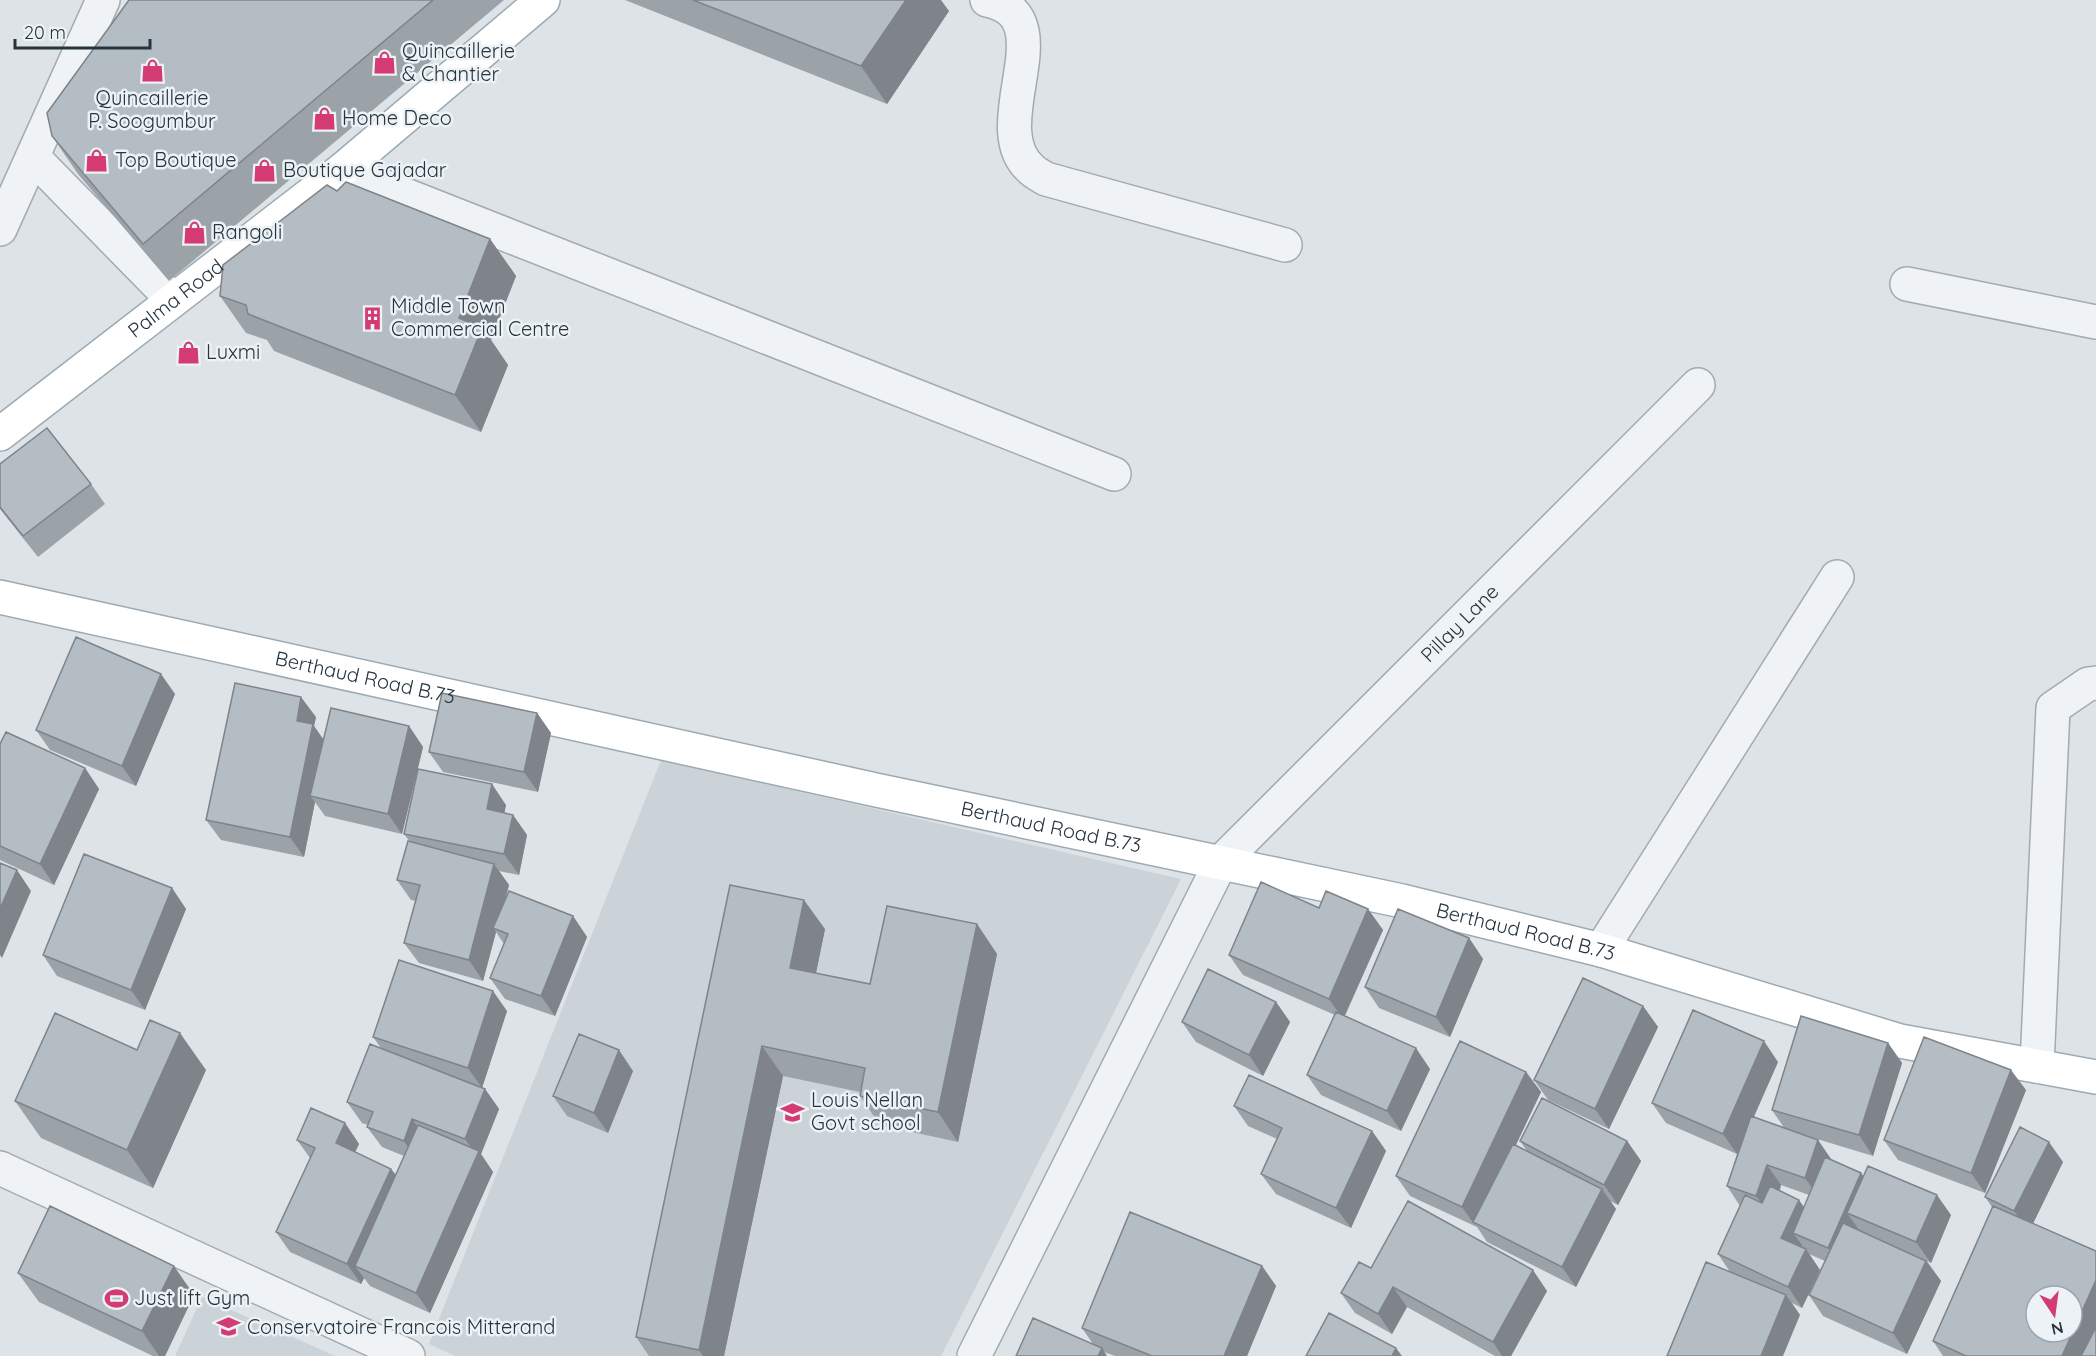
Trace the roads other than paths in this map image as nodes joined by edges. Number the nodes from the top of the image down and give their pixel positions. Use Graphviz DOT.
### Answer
graph roads {
  1 [pos="103,0"];
  2 [pos="543,0"];
  3 [pos="987,0"];
  4 [pos="33,157"];
  5 [pos="342,170"];
  6 [pos="0,229"];
  7 [pos="1285,245"];
  8 [pos="1907,284"];
  9 [pos="173,300"];
  10 [pos="2096,322"];
  11 [pos="1698,385"];
  12 [pos="0,434"];
  13 [pos="1114,474"];
  14 [pos="1836,577"];
  15 [pos="0,597"];
  16 [pos="2096,683"];
  17 [pos="1221,862"];
  18 [pos="1601,950"];
  19 [pos="2037,1066"];
  20 [pos="2096,1077"];
  21 [pos="0,1168"];
  22 [pos="408,1356"];
  23 [pos="974,1356"];
  1 -- 4 [label="street"];
  2 -- 5 [label="main road, Palma Road"];
  3 -- 7 [label="street"];
  4 -- 6 [label="street"];
  4 -- 9 [label="street"];
  5 -- 9 [label="main road, Palma Road"];
  5 -- 13 [label="street"];
  8 -- 10 [label="street"];
  9 -- 12 [label="main road, Palma Road"];
  11 -- 17 [label="street, Pillay Lane"];
  14 -- 18 [label="street"];
  15 -- 17 [label="main road, Berthaud Road B.73"];
  16 -- 19 [label="street"];
  17 -- 18 [label="main road, Berthaud Road B.73"];
  17 -- 23 [label="street, Pillay Lane"];
  18 -- 19 [label="main road, Berthaud Road B.73"];
  19 -- 20 [label="main road, Berthaud Road B.73"];
  21 -- 22 [label="street"];
}
